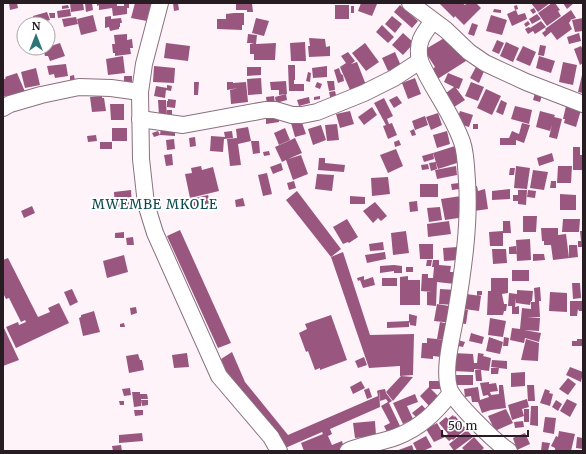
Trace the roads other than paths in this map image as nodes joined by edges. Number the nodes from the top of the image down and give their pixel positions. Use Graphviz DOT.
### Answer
graph roads {
  1 [pos="160,3"];
  2 [pos="410,3"];
  3 [pos="433,21"];
  4 [pos="420,62"];
  5 [pos="140,92"];
  6 [pos="583,104"];
  7 [pos="3,108"];
  8 [pos="140,119"];
  9 [pos="451,393"];
  10 [pos="279,451"];
  11 [pos="348,451"];
  12 [pos="508,451"];
  1 -- 5 [label="street"];
  2 -- 3 [label="street"];
  3 -- 4 [label="street"];
  3 -- 6 [label="street"];
  4 -- 8 [label="street"];
  4 -- 9 [label="street"];
  5 -- 7 [label="street"];
  5 -- 8 [label="street"];
  8 -- 10 [label="street"];
  9 -- 11 [label="street"];
  9 -- 12 [label="street"];
}
